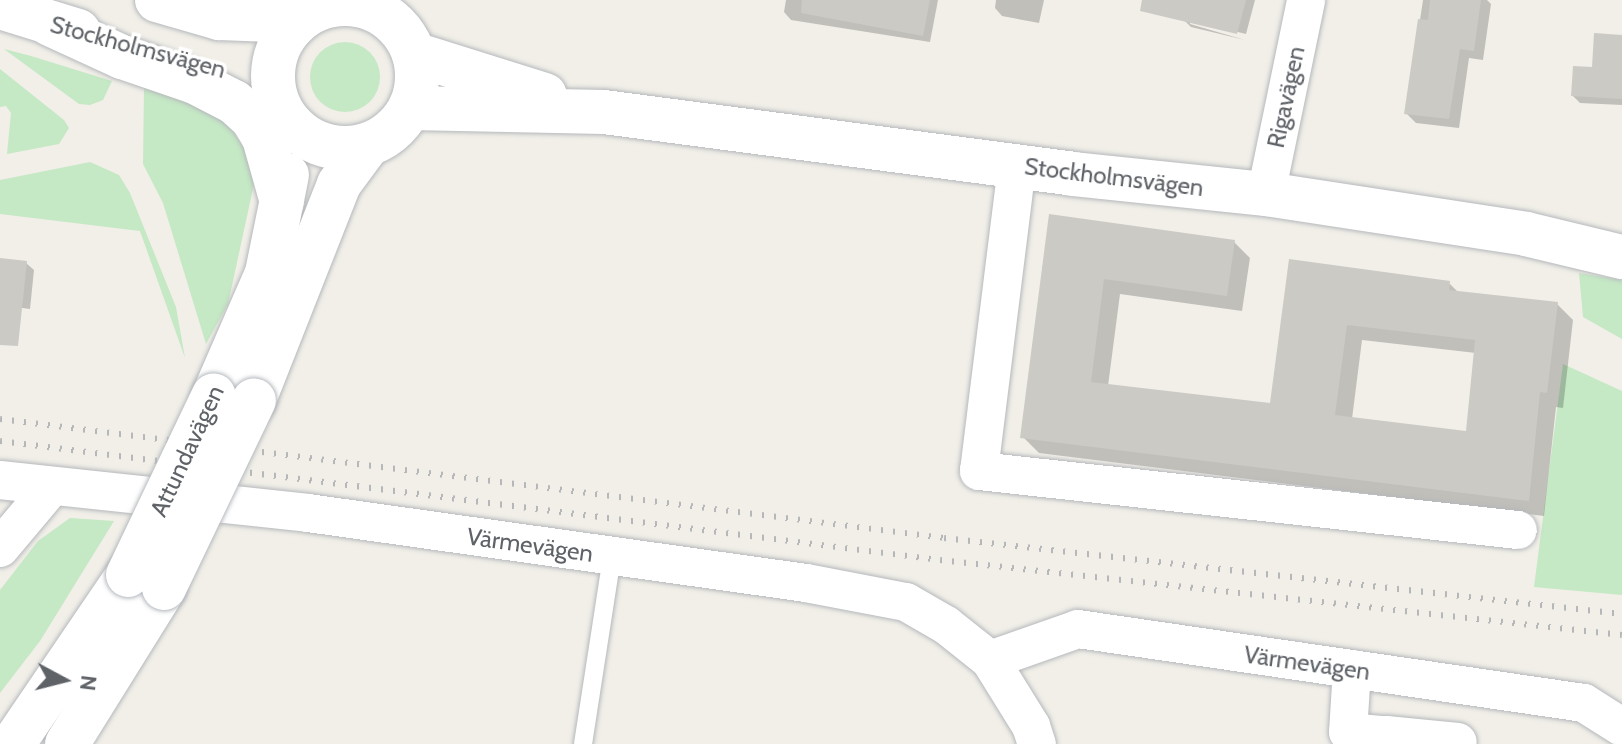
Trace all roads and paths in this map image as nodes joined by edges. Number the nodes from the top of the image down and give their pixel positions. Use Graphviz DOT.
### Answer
graph roads {
  1 [pos="157,0"];
  2 [pos="1306,0"];
  3 [pos="361,3"];
  4 [pos="0,7"];
  5 [pos="298,21"];
  6 [pos="50,24"];
  7 [pos="414,54"];
  8 [pos="274,92"];
  9 [pos="410,108"];
  10 [pos="604,112"];
  11 [pos="296,129"];
  12 [pos="367,146"];
  13 [pos="1017,166"];
  14 [pos="1266,194"];
  15 [pos="282,202"];
  16 [pos="1622,257"];
  17 [pos="234,398"];
  18 [pos="0,480"];
  19 [pos="52,486"];
  20 [pos="1518,530"];
  21 [pos="0,548"];
  22 [pos="612,557"];
  23 [pos="146,582"];
  24 [pos="990,660"];
  25 [pos="1352,669"];
  26 [pos="1459,685"];
  27 [pos="1622,727"];
  28 [pos="1388,739"];
  29 [pos="1458,743"];
  30 [pos="13,744"];
  31 [pos="67,744"];
  32 [pos="583,744"];
  33 [pos="1037,744"];
  1 -- 5 [label="main road, Stockholmsvägen"];
  2 -- 14 [label="street, Rigavägen"];
  3 -- 5 [label="main road"];
  3 -- 7 [label="main road"];
  4 -- 6 [label="main road, Stockholmsvägen"];
  5 -- 8 [label="main road"];
  6 -- 8 [label="main road, Stockholmsvägen"];
  6 -- 15 [label="main road"];
  7 -- 9 [label="main road"];
  7 -- 10 [label="main road, Stockholmsvägen"];
  8 -- 11 [label="main road"];
  9 -- 10 [label="main road, Stockholmsvägen"];
  9 -- 12 [label="main road"];
  10 -- 13 [label="main road, Stockholmsvägen"];
  11 -- 12 [label="main road"];
  11 -- 15 [label="main road, Attundavägen"];
  12 -- 17 [label="main road, Attundavägen"];
  13 -- 14 [label="main road, Stockholmsvägen"];
  13 -- 20 [label="street"];
  14 -- 16 [label="main road, Stockholmsvägen"];
  15 -- 17 [label="main road, Attundavägen"];
  17 -- 23 [label="main road, Attundavägen, bridge"];
  18 -- 19 [label="street, Värmevägen"];
  19 -- 21 [label="street"];
  19 -- 22 [label="street, Värmevägen"];
  22 -- 24 [label="street, Värmevägen"];
  22 -- 32 [label="lane"];
  23 -- 30 [label="main road, Attundavägen"];
  23 -- 31 [label="main road, Attundavägen"];
  24 -- 25 [label="street, Värmevägen"];
  24 -- 33 [label="street, Värmevägen"];
  25 -- 26 [label="street, Värmevägen"];
  25 -- 28 [label="street"];
  26 -- 27 [label="street, Värmevägen"];
  26 -- 29 [label="street"];
  28 -- 29 [label="street"];
}
